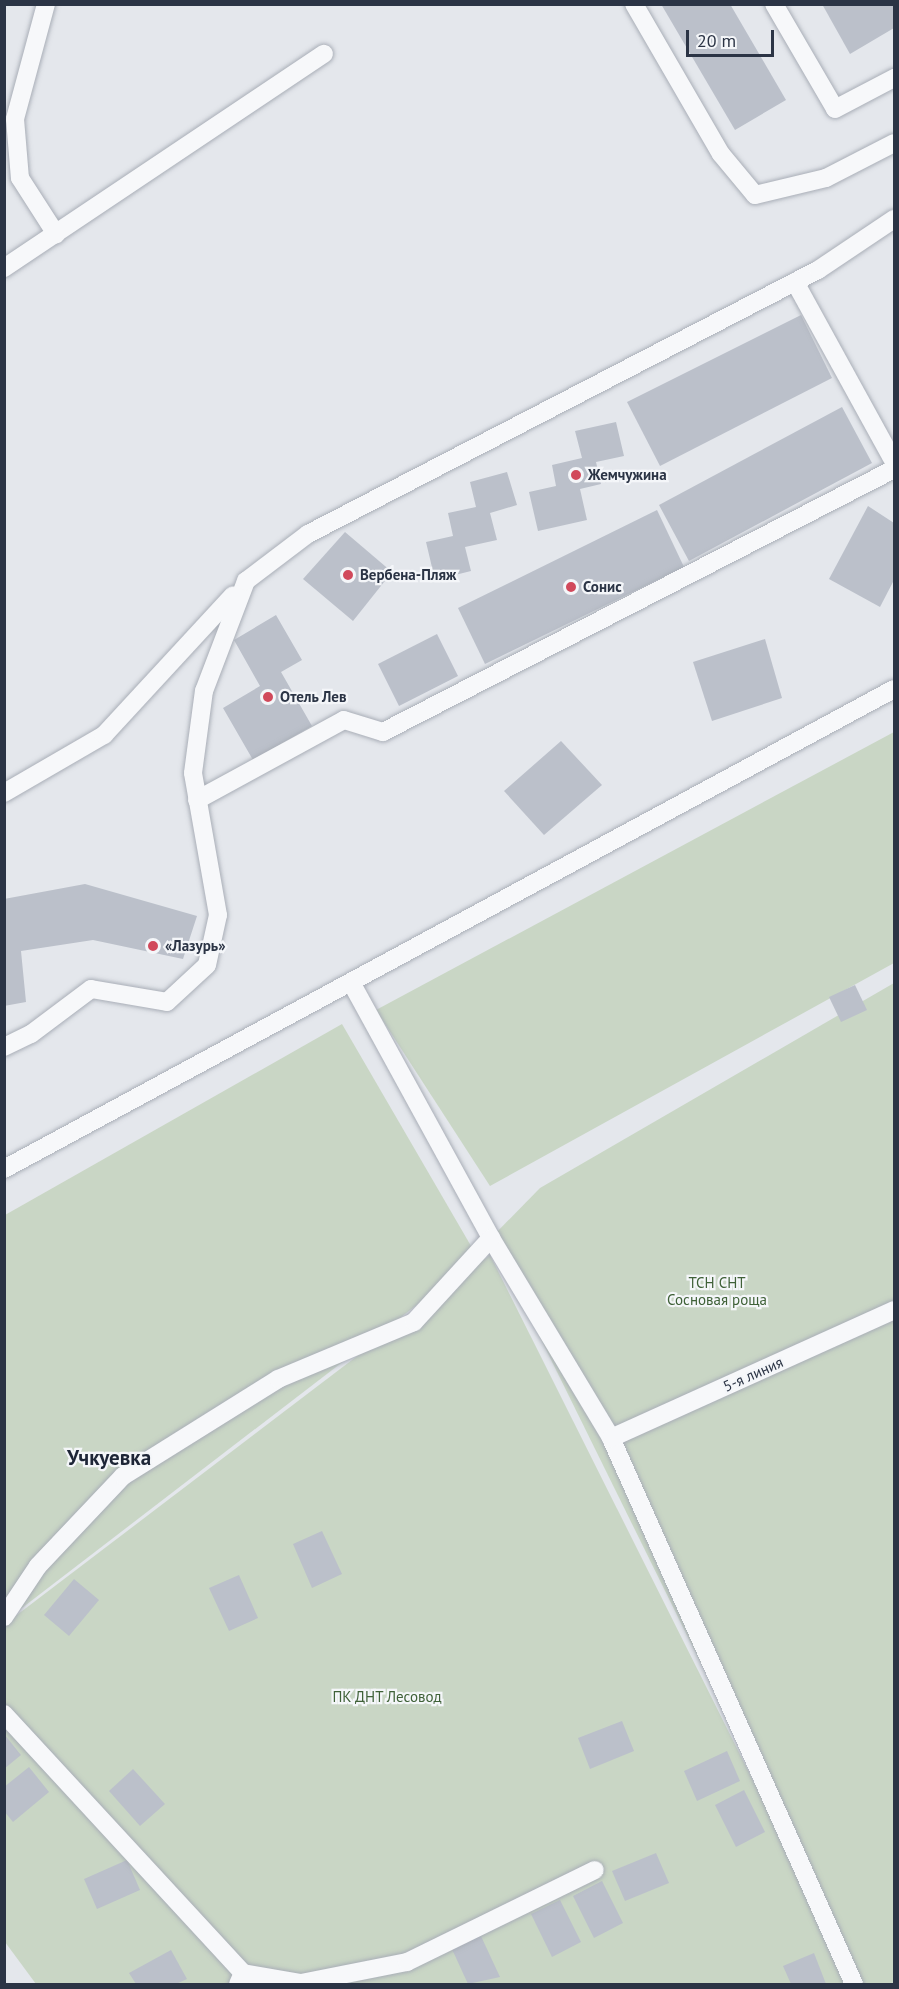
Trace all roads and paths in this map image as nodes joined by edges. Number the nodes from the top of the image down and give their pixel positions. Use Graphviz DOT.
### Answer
graph roads {
  1 [pos="46,4"];
  2 [pos="634,4"];
  3 [pos="774,4"];
  4 [pos="324,54"];
  5 [pos="894,78"];
  6 [pos="894,143"];
  7 [pos="894,219"];
  8 [pos="56,234"];
  9 [pos="4,268"];
  10 [pos="795,282"];
  11 [pos="894,462"];
  12 [pos="894,469"];
  13 [pos="246,581"];
  14 [pos="894,689"];
  15 [pos="4,793"];
  16 [pos="197,800"];
  17 [pos="352,984"];
  18 [pos="4,1047"];
  19 [pos="4,1169"];
  20 [pos="491,1238"];
  21 [pos="893,1314"];
  22 [pos="611,1438"];
  23 [pos="4,1617"];
  24 [pos="4,1714"];
  25 [pos="595,1870"];
  26 [pos="240,1978"];
  27 [pos="854,1984"];
  1 -- 8 [label="lane"];
  2 -- 6 [label="lane"];
  3 -- 5 [label="lane"];
  4 -- 8 [label="lane"];
  7 -- 10 [label="lane"];
  8 -- 9 [label="lane"];
  10 -- 11 [label="lane"];
  10 -- 13 [label="lane"];
  12 -- 16 [label="lane"];
  13 -- 15 [label="lane"];
  13 -- 16 [label="lane"];
  14 -- 17 [label="lane"];
  16 -- 18 [label="lane"];
  17 -- 19 [label="lane"];
  17 -- 20 [label="lane"];
  20 -- 22 [label="lane"];
  20 -- 23 [label="lane"];
  21 -- 22 [label="lane, 5-я линия"];
  22 -- 27 [label="lane"];
  24 -- 26 [label="lane"];
  25 -- 26 [label="lane"];
}
